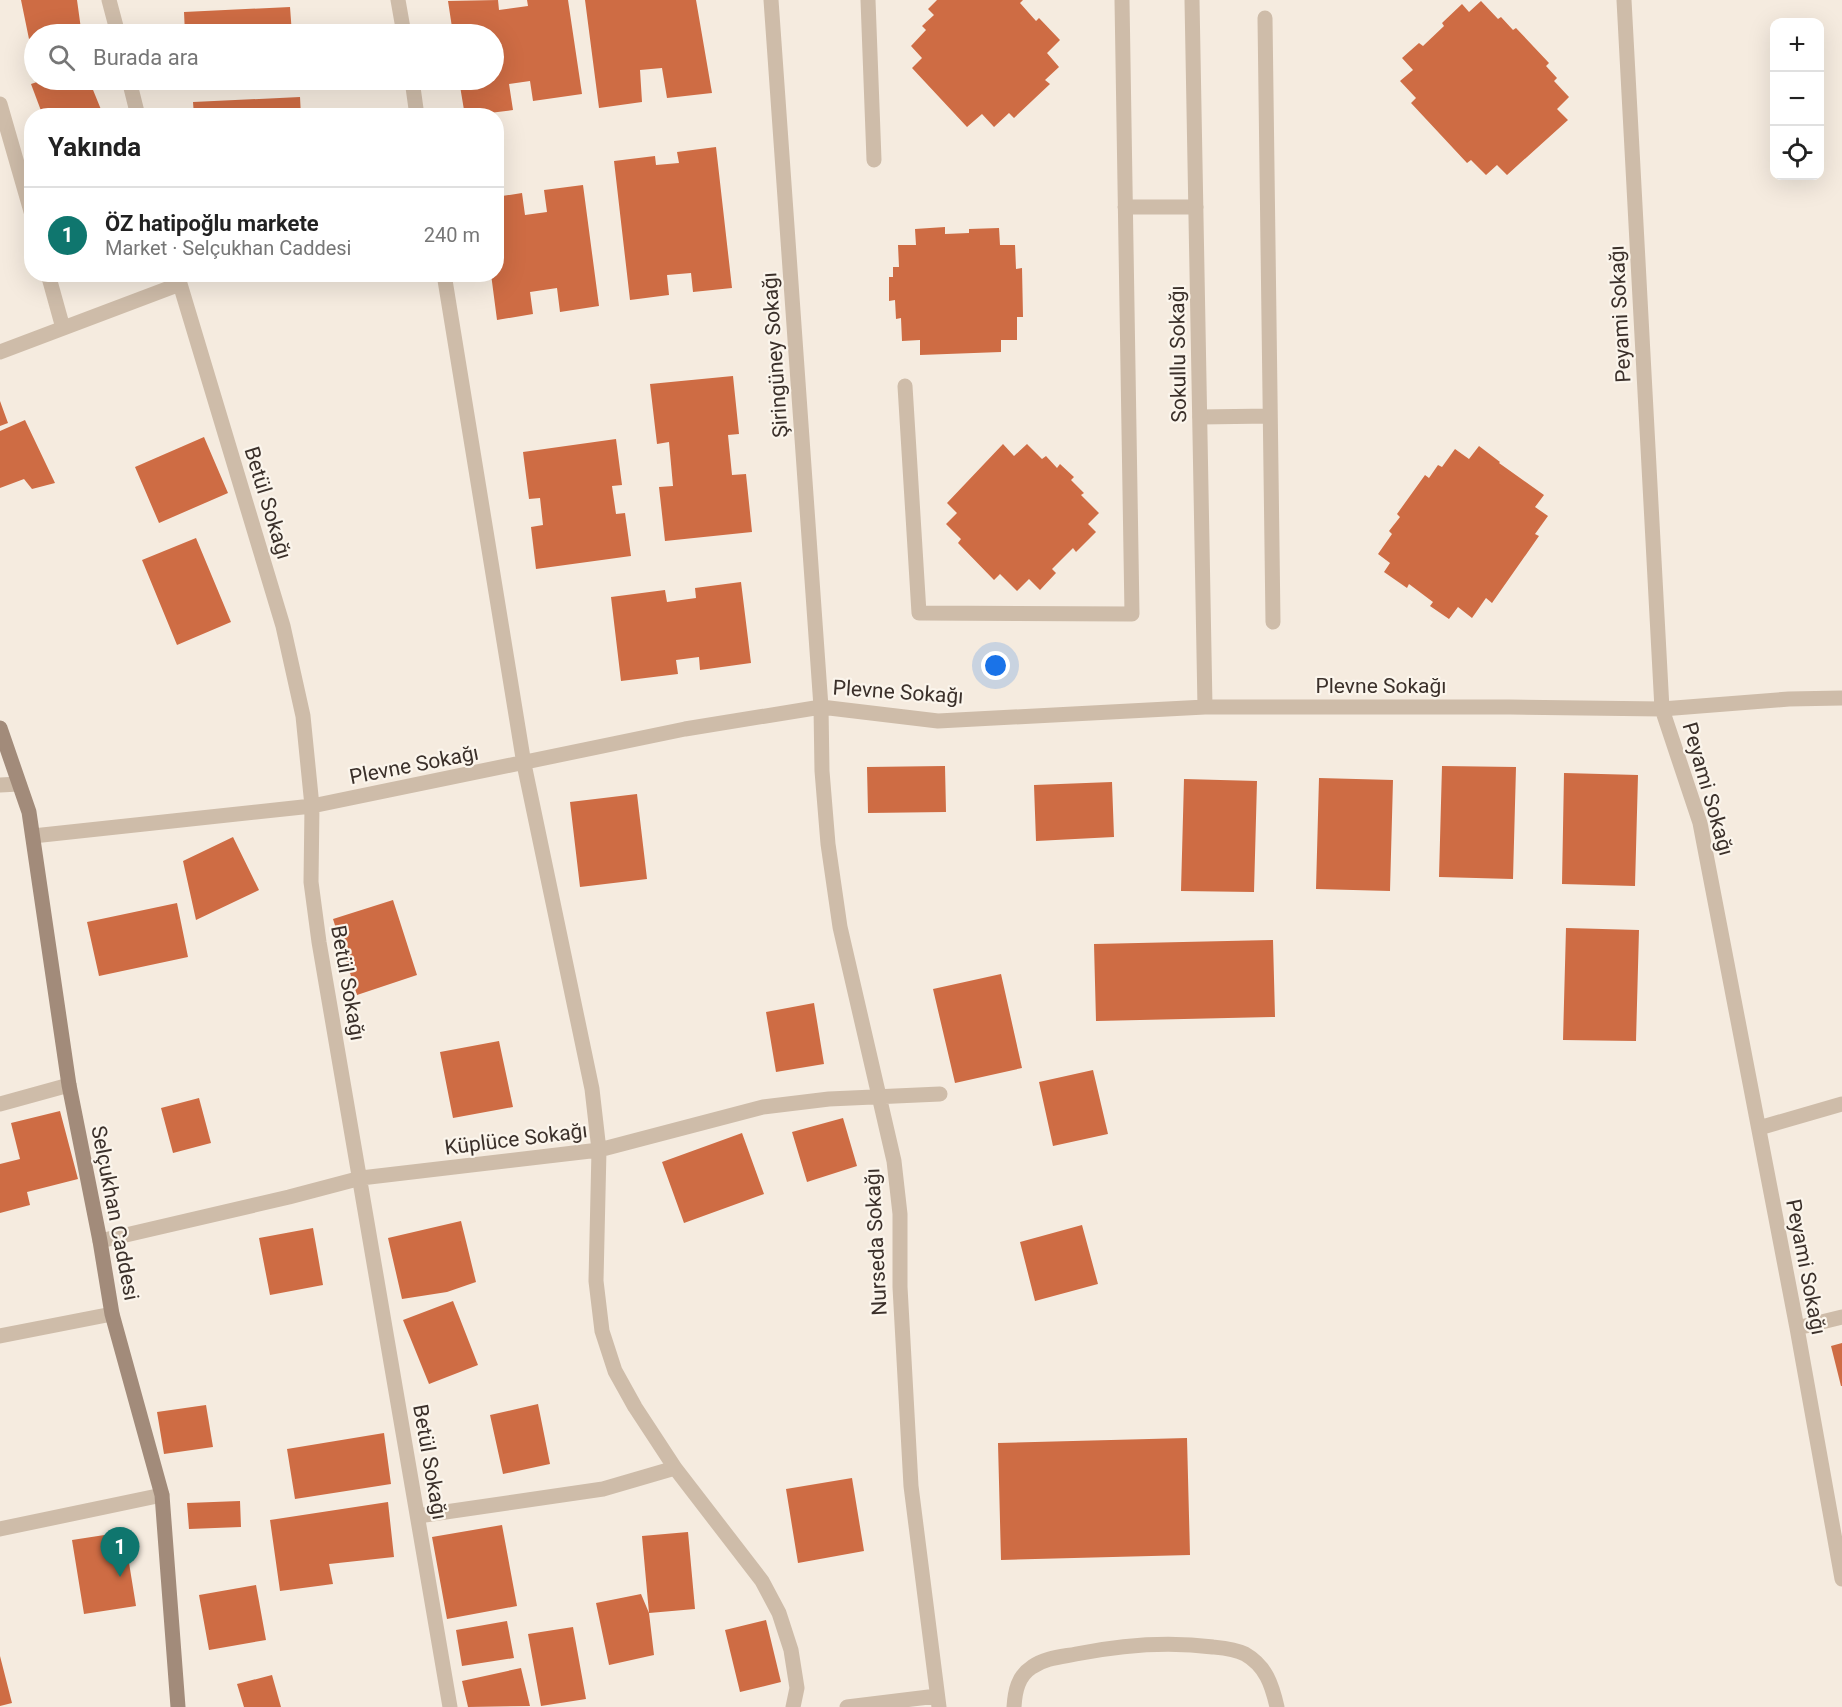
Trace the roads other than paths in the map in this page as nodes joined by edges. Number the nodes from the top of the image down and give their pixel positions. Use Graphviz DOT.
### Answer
graph roads {
  1 [pos="109,0"];
  2 [pos="398,0"];
  3 [pos="771,0"];
  4 [pos="868,0"];
  5 [pos="1122,0"];
  6 [pos="1192,0"];
  7 [pos="1624,0"];
  8 [pos="1265,18"];
  9 [pos="115,24"];
  10 [pos="402,24"];
  11 [pos="132,90"];
  12 [pos="413,90"];
  13 [pos="0,104"];
  14 [pos="136,108"];
  15 [pos="416,108"];
  16 [pos="874,160"];
  17 [pos="24,187"];
  18 [pos="1125,207"];
  19 [pos="1196,207"];
  20 [pos="50,282"];
  21 [pos="171,282"];
  22 [pos="179,282"];
  23 [pos="445,282"];
  24 [pos="63,328"];
  25 [pos="0,352"];
  26 [pos="905,386"];
  27 [pos="1270,416"];
  28 [pos="1200,417"];
  29 [pos="1273,622"];
  30 [pos="1842,698"];
  31 [pos="821,707"];
  32 [pos="1205,707"];
  33 [pos="1662,709"];
  34 [pos="0,728"];
  35 [pos="524,764"];
  36 [pos="19,784"];
  37 [pos="0,785"];
  38 [pos="312,806"];
  39 [pos="33,836"];
  40 [pos="69,1084"];
  41 [pos="939,1095"];
  42 [pos="879,1097"];
  43 [pos="0,1104"];
  44 [pos="1842,1104"];
  45 [pos="1759,1128"];
  46 [pos="600,1150"];
  47 [pos="361,1178"];
  48 [pos="100,1241"];
  49 [pos="112,1314"];
  50 [pos="1842,1317"];
  51 [pos="1797,1328"];
  52 [pos="0,1336"];
  53 [pos="675,1468"];
  54 [pos="162,1495"];
  55 [pos="418,1516"];
  56 [pos="0,1529"];
  57 [pos="1842,1579"];
  58 [pos="938,1701"];
  59 [pos="178,1707"];
  60 [pos="450,1707"];
  61 [pos="793,1707"];
  62 [pos="847,1707"];
  63 [pos="1014,1707"];
  64 [pos="1277,1707"];
  1 -- 9 [label="street"];
  2 -- 10 [label="street"];
  3 -- 31 [label="street, Şiringüney Sokağı"];
  4 -- 16 [label="street"];
  5 -- 18 [label="street"];
  6 -- 19 [label="street, Sokullu Sokağı"];
  7 -- 33 [label="street, Peyami Sokağı"];
  8 -- 27 [label="street"];
  11 -- 14 [label="street"];
  12 -- 15 [label="street"];
  13 -- 17 [label="street"];
  18 -- 19 [label="street"];
  18 -- 26 [label="street"];
  19 -- 28 [label="street, Sokullu Sokağı"];
  20 -- 24 [label="street"];
  21 -- 24 [label="street"];
  22 -- 38 [label="street, Betül Sokağı"];
  23 -- 35 [label="street"];
  24 -- 25 [label="street"];
  27 -- 28 [label="street"];
  27 -- 29 [label="street"];
  28 -- 32 [label="street, Sokullu Sokağı"];
  30 -- 33 [label="street, Plevne Sokağı"];
  31 -- 32 [label="street, Plevne Sokağı"];
  31 -- 35 [label="street, Plevne Sokağı"];
  31 -- 42 [label="street, Nurseda Sokağı"];
  32 -- 33 [label="street, Plevne Sokağı"];
  33 -- 45 [label="street, Peyami Sokağı"];
  34 -- 36 [label="street, Selçukhan Caddesi"];
  35 -- 38 [label="street, Plevne Sokağı"];
  35 -- 46 [label="street"];
  36 -- 37 [label="street"];
  36 -- 39 [label="street, Selçukhan Caddesi"];
  38 -- 39 [label="street, Plevne Sokağı"];
  38 -- 47 [label="street, Betül Sokağı"];
  39 -- 40 [label="street, Selçukhan Caddesi"];
  40 -- 43 [label="street"];
  40 -- 48 [label="street, Selçukhan Caddesi"];
  41 -- 42 [label="street, Küplüce Sokağı"];
  42 -- 46 [label="street, Küplüce Sokağı"];
  42 -- 58 [label="street, Nurseda Sokağı"];
  44 -- 45 [label="street"];
  45 -- 51 [label="street, Peyami Sokağı"];
  46 -- 47 [label="street, Küplüce Sokağı"];
  46 -- 53 [label="street"];
  47 -- 48 [label="street, Küplüce Sokağı"];
  47 -- 55 [label="street, Betül Sokağı"];
  48 -- 49 [label="street, Selçukhan Caddesi"];
  49 -- 52 [label="street"];
  49 -- 54 [label="street, Selçukhan Caddesi"];
  50 -- 51 [label="street"];
  51 -- 57 [label="street, Peyami Sokağı"];
  53 -- 55 [label="street"];
  53 -- 61 [label="street"];
  54 -- 56 [label="street"];
  54 -- 59 [label="street, Selçukhan Caddesi"];
  55 -- 60 [label="street, Betül Sokağı"];
  58 -- 62 [label="street"];
  63 -- 64 [label="street"];
}
